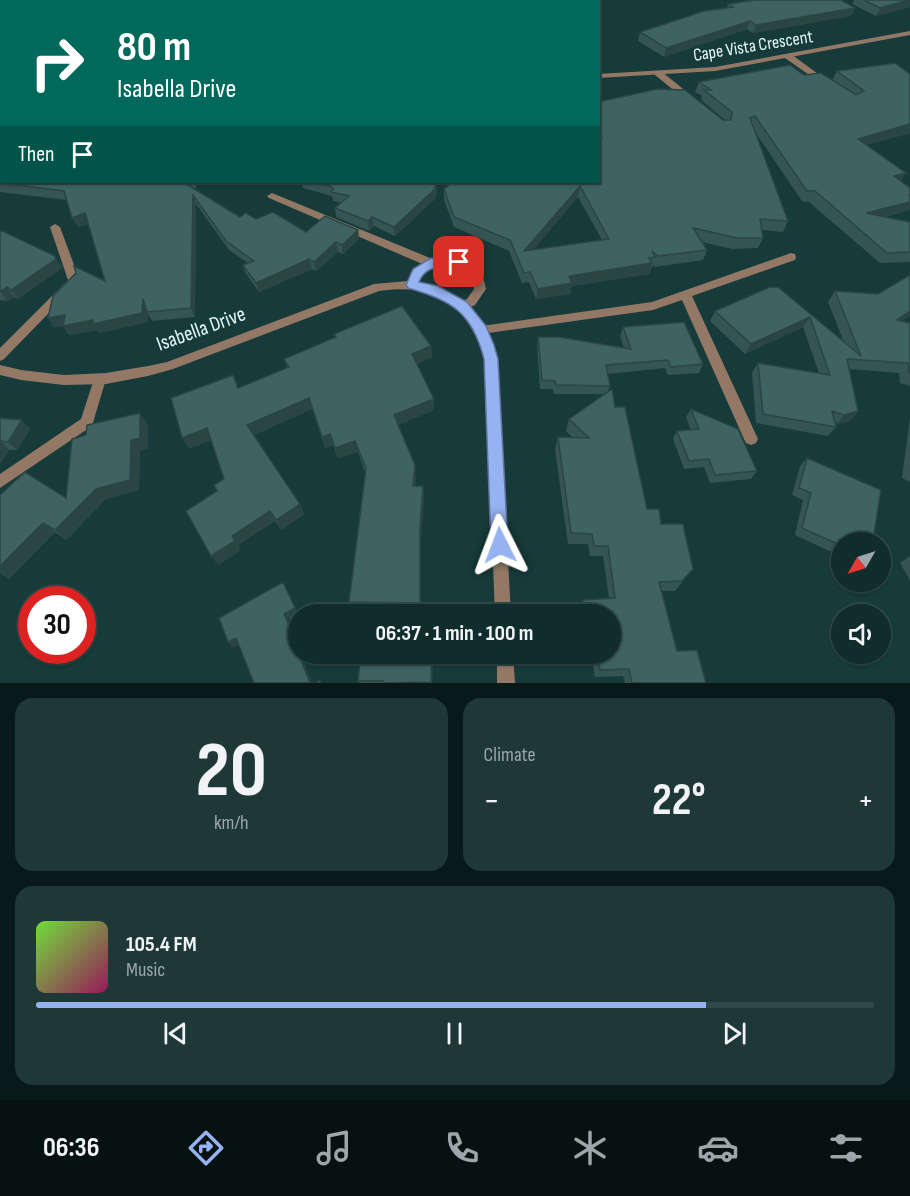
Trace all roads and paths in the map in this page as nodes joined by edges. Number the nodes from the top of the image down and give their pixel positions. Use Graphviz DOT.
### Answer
graph roads {
  1 [pos="910,33"];
  2 [pos="788,56"];
  3 [pos="658,73"];
  4 [pos="600,76"];
  5 [pos="834,88"];
  6 [pos="699,106"];
  7 [pos="272,196"];
  8 [pos="55,227"];
  9 [pos="791,257"];
  10 [pos="431,263"];
  11 [pos="412,285"];
  12 [pos="686,296"];
  13 [pos="463,306"];
  14 [pos="481,330"];
  15 [pos="0,356"];
  16 [pos="0,370"];
  17 [pos="100,379"];
  18 [pos="751,439"];
  19 [pos="0,483"];
  20 [pos="502,604"];
  21 [pos="505,664"];
  22 [pos="506,683"];
  1 -- 2 [label="street, Cape Vista Crescent"];
  2 -- 3 [label="street, Cape Vista Crescent"];
  2 -- 5 [label="street"];
  3 -- 4 [label="street, Cape Vista Crescent"];
  3 -- 6 [label="street"];
  7 -- 10 [label="street"];
  8 -- 15 [label="street"];
  9 -- 12 [label="street"];
  10 -- 11 [label="street"];
  10 -- 13 [label="street"];
  11 -- 13 [label="street, Isabella Drive"];
  11 -- 17 [label="street, Isabella Drive"];
  12 -- 14 [label="street"];
  12 -- 18 [label="street"];
  13 -- 14 [label="street, Isabella Drive"];
  14 -- 20 [label="street, Isabella Drive"];
  16 -- 17 [label="street, Isabella Drive"];
  17 -- 19 [label="street"];
  21 -- 22 [label="street"];
}
